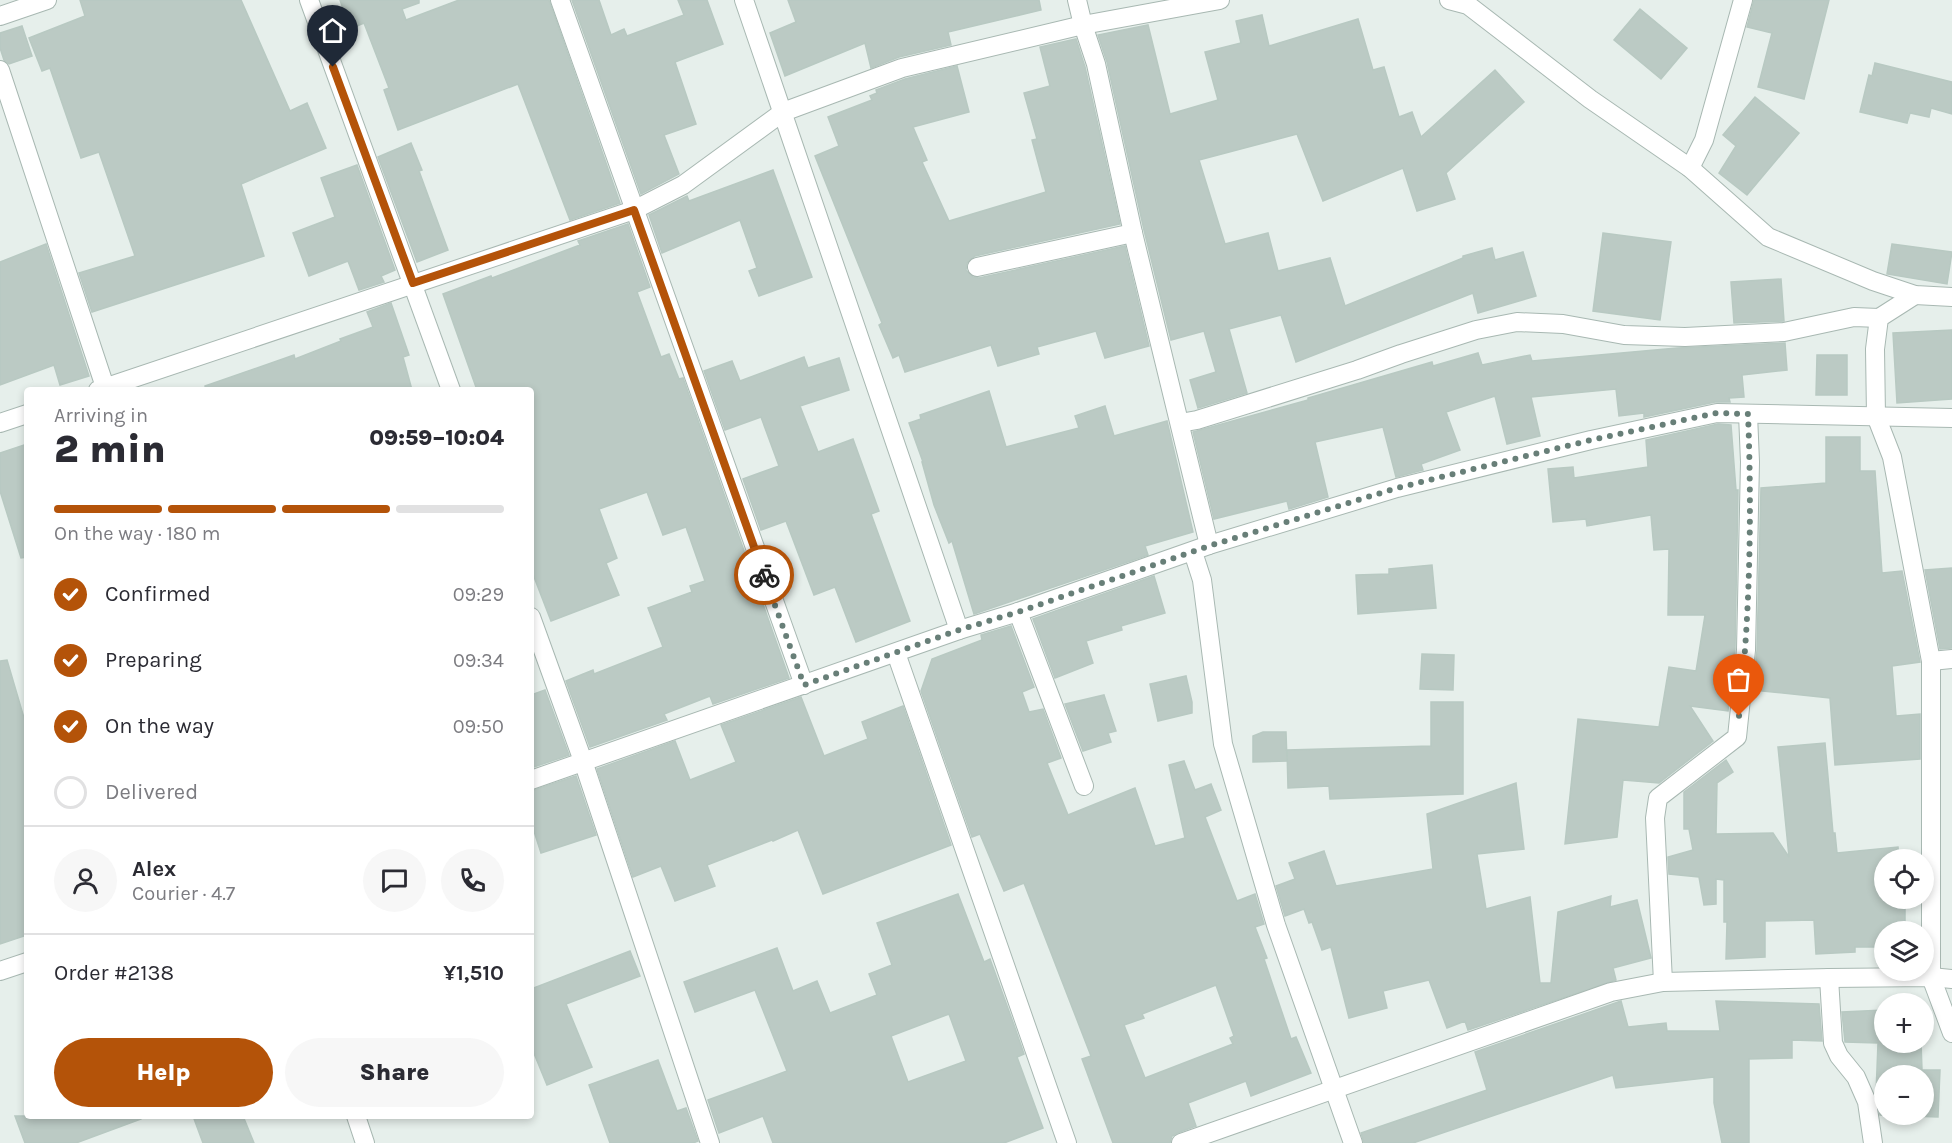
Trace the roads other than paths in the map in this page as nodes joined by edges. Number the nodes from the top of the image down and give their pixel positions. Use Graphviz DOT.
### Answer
graph roads {
  1 [pos="47,0"];
  2 [pos="309,0"];
  3 [pos="560,0"];
  4 [pos="744,0"];
  5 [pos="1077,0"];
  6 [pos="1220,0"];
  7 [pos="1449,0"];
  8 [pos="1743,0"];
  9 [pos="0,16"];
  10 [pos="1083,25"];
  11 [pos="0,70"];
  12 [pos="783,112"];
  13 [pos="1690,168"];
  14 [pos="634,210"];
  15 [pos="1133,233"];
  16 [pos="977,267"];
  17 [pos="413,283"];
  18 [pos="1915,295"];
  19 [pos="1952,297"];
  20 [pos="1879,318"];
  21 [pos="102,387"];
  22 [pos="109,387"];
  23 [pos="450,387"];
  24 [pos="1748,414"];
  25 [pos="24,415"];
  26 [pos="1876,416"];
  27 [pos="1952,418"];
  28 [pos="0,423"];
  29 [pos="1180,423"];
  30 [pos="1201,549"];
  31 [pos="1018,612"];
  32 [pos="534,625"];
  33 [pos="959,630"];
  34 [pos="896,653"];
  35 [pos="1952,659"];
  36 [pos="1931,661"];
  37 [pos="804,685"];
  38 [pos="583,761"];
  39 [pos="534,779"];
  40 [pos="1084,786"];
  41 [pos="1931,921"];
  42 [pos="24,963"];
  43 [pos="0,971"];
  44 [pos="1934,977"];
  45 [pos="1829,978"];
  46 [pos="1874,978"];
  47 [pos="1952,979"];
  48 [pos="1932,981"];
  49 [pos="1662,982"];
  50 [pos="1952,1033"];
  51 [pos="1335,1090"];
  52 [pos="357,1119"];
  53 [pos="365,1143"];
  54 [pos="710,1143"];
  55 [pos="1067,1143"];
  56 [pos="1181,1143"];
  57 [pos="1353,1143"];
  58 [pos="1874,1143"];
  1 -- 9 [label="street"];
  2 -- 17 [label="street"];
  3 -- 14 [label="street"];
  4 -- 12 [label="street"];
  5 -- 10 [label="street"];
  6 -- 10 [label="street"];
  7 -- 13 [label="street"];
  8 -- 13 [label="street"];
  10 -- 12 [label="street"];
  10 -- 15 [label="street"];
  11 -- 21 [label="street"];
  12 -- 14 [label="street"];
  12 -- 33 [label="street"];
  13 -- 18 [label="street"];
  14 -- 17 [label="street"];
  14 -- 37 [label="street"];
  15 -- 16 [label="street"];
  15 -- 29 [label="street"];
  17 -- 22 [label="street"];
  17 -- 23 [label="street"];
  18 -- 19 [label="street"];
  18 -- 20 [label="street"];
  20 -- 26 [label="street"];
  20 -- 29 [label="street"];
  24 -- 26 [label="street"];
  24 -- 30 [label="street"];
  24 -- 49 [label="street"];
  25 -- 28 [label="street"];
  26 -- 27 [label="street"];
  26 -- 36 [label="street"];
  29 -- 30 [label="street"];
  30 -- 31 [label="street"];
  30 -- 51 [label="street"];
  31 -- 33 [label="street"];
  31 -- 40 [label="street"];
  32 -- 38 [label="street"];
  33 -- 34 [label="street"];
  34 -- 37 [label="street"];
  34 -- 55 [label="street"];
  35 -- 36 [label="street"];
  36 -- 41 [label="street"];
  37 -- 38 [label="street"];
  38 -- 39 [label="street"];
  38 -- 54 [label="street"];
  42 -- 43 [label="street"];
  44 -- 47 [label="street"];
  45 -- 46 [label="street"];
  45 -- 49 [label="street"];
  45 -- 58 [label="street"];
  48 -- 50 [label="street"];
  49 -- 51 [label="street"];
  51 -- 56 [label="street"];
  51 -- 57 [label="street"];
  52 -- 53 [label="street"];
}
